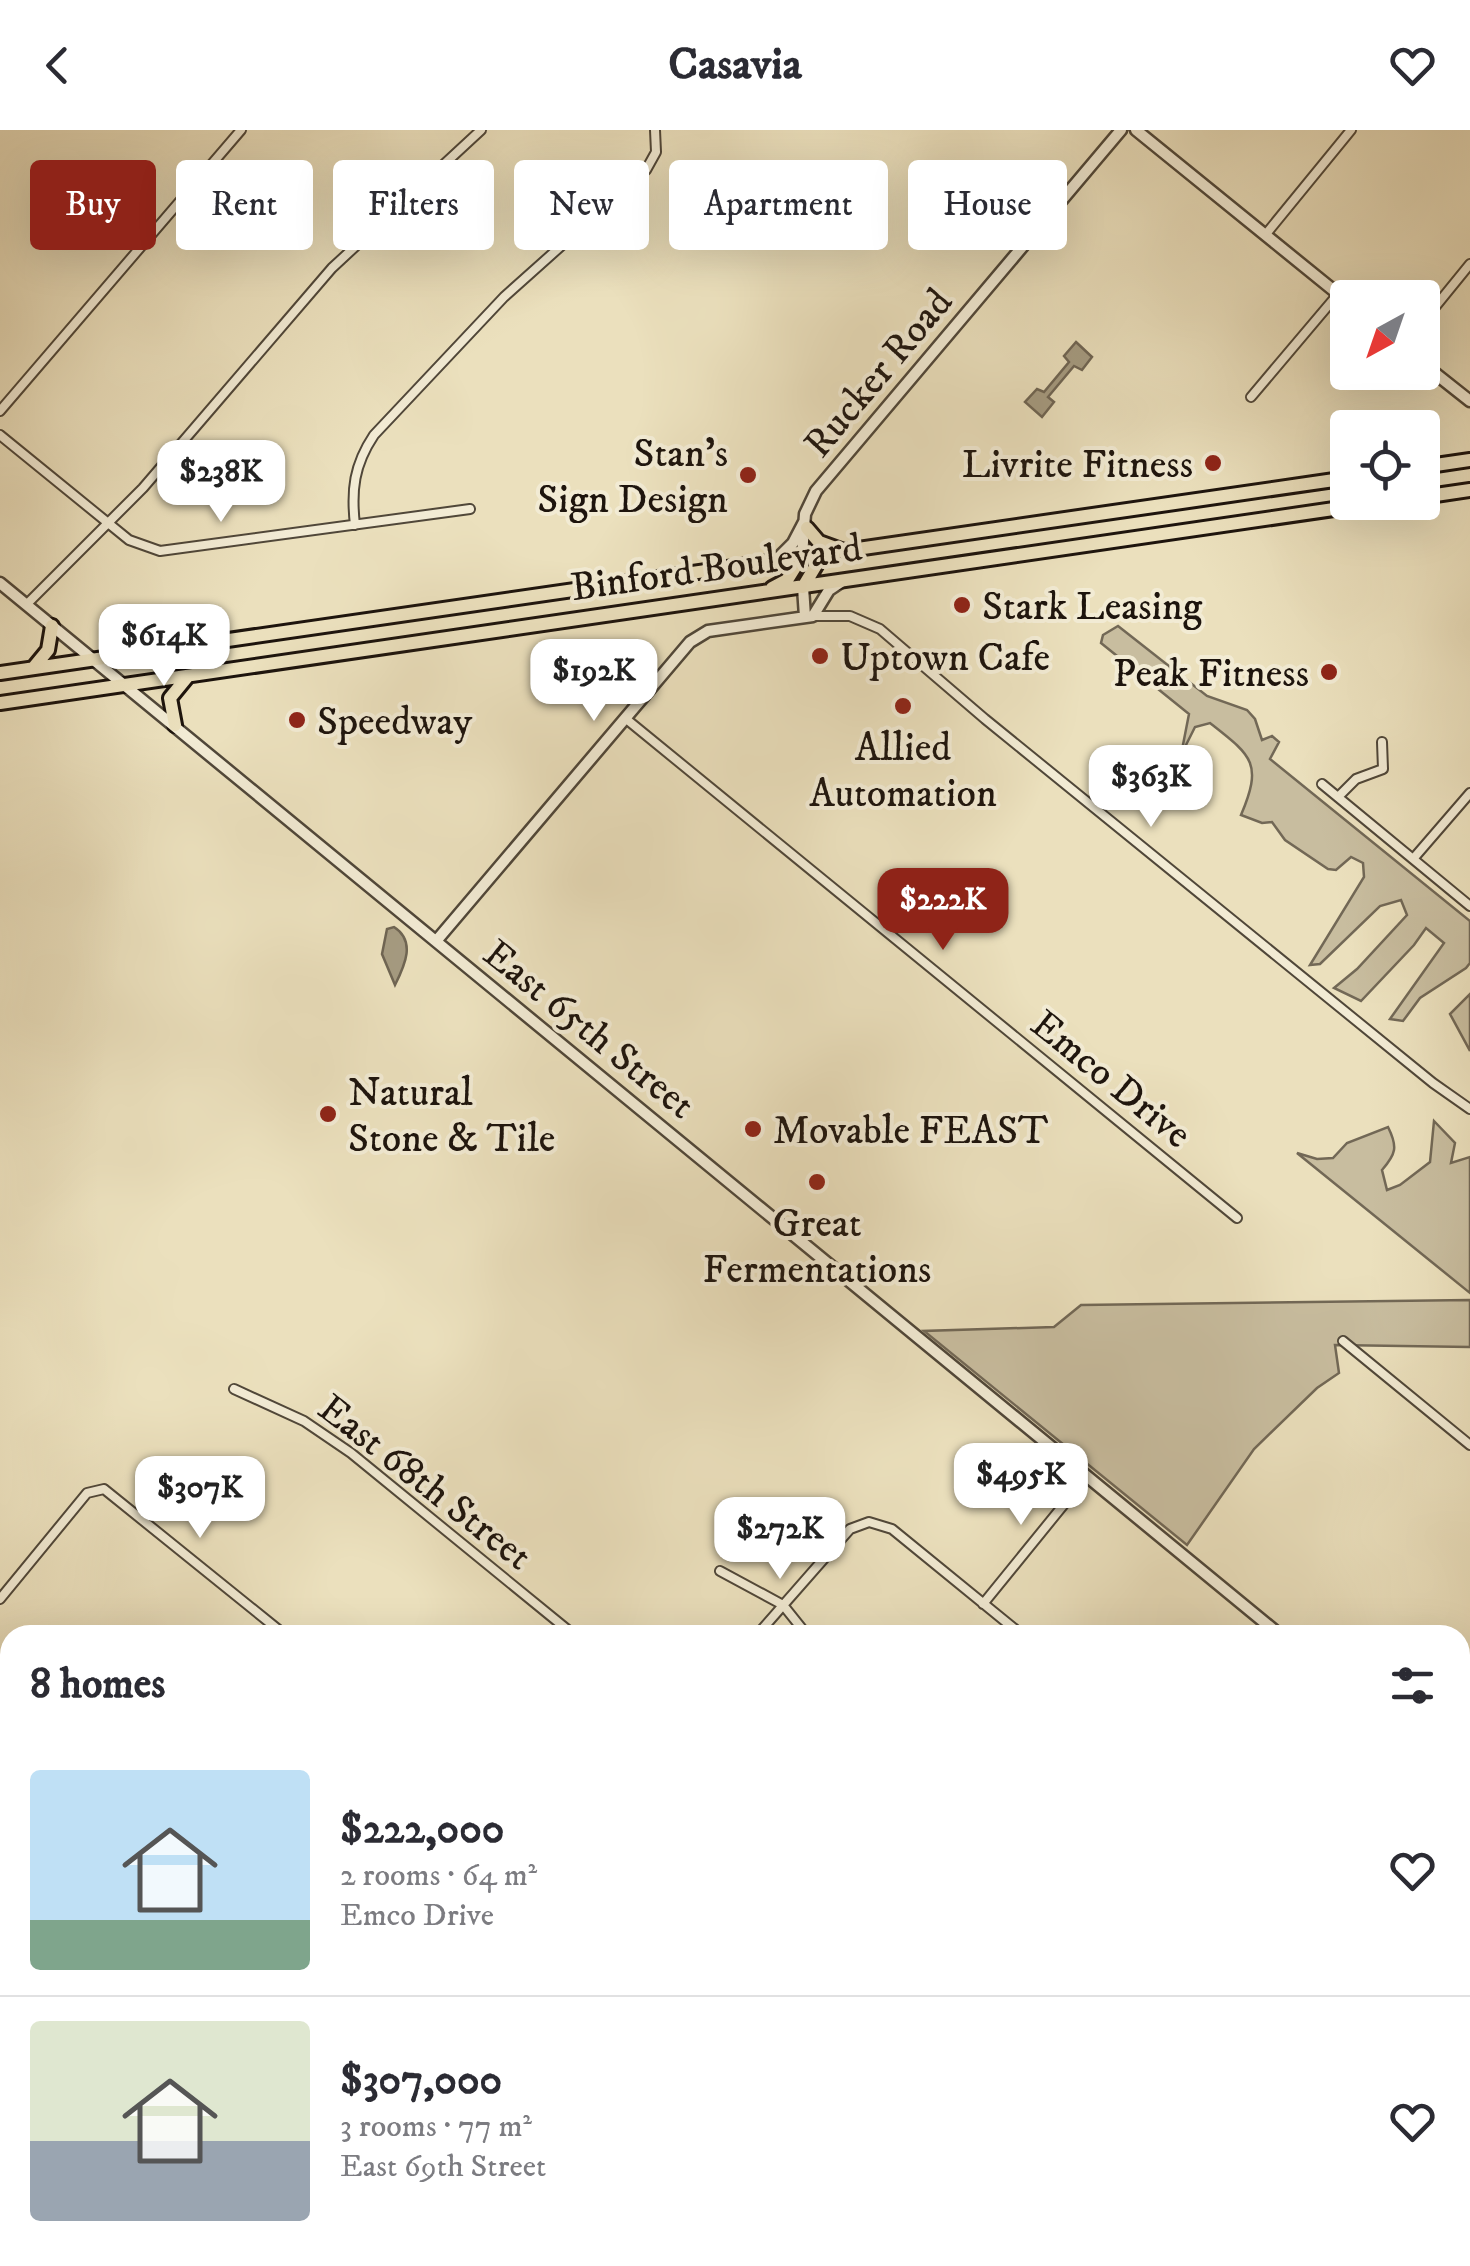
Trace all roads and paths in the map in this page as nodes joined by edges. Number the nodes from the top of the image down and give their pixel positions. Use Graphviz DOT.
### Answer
graph roads {
  1 [pos="241,130"];
  2 [pos="481,130"];
  3 [pos="655,130"];
  4 [pos="1122,130"];
  5 [pos="1136,130"];
  6 [pos="1351,130"];
  7 [pos="1266,234"];
  8 [pos="1468,268"];
  9 [pos="1330,287"];
  10 [pos="1440,301"];
  11 [pos="1330,312"];
  12 [pos="1440,377"];
  13 [pos="1250,397"];
  14 [pos="1470,401"];
  15 [pos="0,410"];
  16 [pos="0,435"];
  17 [pos="1470,457"];
  18 [pos="1440,464"];
  19 [pos="1330,481"];
  20 [pos="1470,490"];
  21 [pos="1440,494"];
  22 [pos="470,508"];
  23 [pos="1330,510"];
  24 [pos="108,524"];
  25 [pos="355,525"];
  26 [pos="806,525"];
  27 [pos="844,550"];
  28 [pos="802,556"];
  29 [pos="776,560"];
  30 [pos="843,581"];
  31 [pos="0,583"];
  32 [pos="803,587"];
  33 [pos="766,591"];
  34 [pos="26,604"];
  35 [pos="809,617"];
  36 [pos="52,626"];
  37 [pos="93,659"];
  38 [pos="33,668"];
  39 [pos="0,673"];
  40 [pos="188,676"];
  41 [pos="126,685"];
  42 [pos="0,703"];
  43 [pos="625,718"];
  44 [pos="175,725"];
  45 [pos="1382,742"];
  46 [pos="1322,784"];
  47 [pos="1470,793"];
  48 [pos="1338,797"];
  49 [pos="1414,859"];
  50 [pos="1470,906"];
  51 [pos="436,940"];
  52 [pos="1470,1109"];
  53 [pos="1236,1218"];
  54 [pos="1343,1341"];
  55 [pos="234,1388"];
  56 [pos="1470,1445"];
  57 [pos="1087,1476"];
  58 [pos="720,1571"];
  59 [pos="0,1598"];
  60 [pos="983,1604"];
  61 [pos="783,1605"];
  62 [pos="273,1625"];
  63 [pos="562,1625"];
  64 [pos="766,1625"];
  65 [pos="799,1625"];
  66 [pos="1009,1625"];
  67 [pos="1268,1625"];
  1 -- 15 [label="street"];
  2 -- 24 [label="street"];
  3 -- 25 [label="street"];
  4 -- 26 [label="street, Rucker Road"];
  5 -- 7 [label="street"];
  6 -- 7 [label="street"];
  7 -- 9 [label="street"];
  8 -- 10 [label="street"];
  11 -- 13 [label="street"];
  12 -- 14 [label="street"];
  16 -- 24 [label="street"];
  17 -- 18 [label="main road"];
  19 -- 27 [label="main road, Binford Boulevard"];
  20 -- 21 [label="main road"];
  22 -- 25 [label="street"];
  23 -- 30 [label="main road, Binford Boulevard"];
  24 -- 25 [label="street"];
  24 -- 34 [label="street"];
  26 -- 27 [label="main road"];
  26 -- 28 [label="street, Rucker Road"];
  26 -- 29 [label="street, Rucker Road"];
  27 -- 28 [label="main road, Binford Boulevard"];
  27 -- 32 [label="main road"];
  28 -- 29 [label="main road, Binford Boulevard"];
  28 -- 33 [label="main road"];
  29 -- 37 [label="main road, Binford Boulevard"];
  30 -- 32 [label="main road, Binford Boulevard"];
  30 -- 35 [label="street"];
  31 -- 34 [label="street, East 65th Street"];
  32 -- 33 [label="main road, Binford Boulevard"];
  32 -- 35 [label="street"];
  33 -- 40 [label="main road, Binford Boulevard"];
  34 -- 36 [label="street, East 65th Street"];
  35 -- 43 [label="street"];
  35 -- 52 [label="street"];
  36 -- 37 [label="street, East 65th Street"];
  36 -- 38 [label="main road"];
  37 -- 38 [label="main road, Binford Boulevard"];
  37 -- 41 [label="street, East 65th Street"];
  38 -- 39 [label="main road, Binford Boulevard"];
  40 -- 41 [label="main road, Binford Boulevard"];
  40 -- 44 [label="main road"];
  41 -- 42 [label="main road, Binford Boulevard"];
  41 -- 44 [label="street, East 65th Street"];
  43 -- 51 [label="street"];
  43 -- 53 [label="street, Emco Drive"];
  44 -- 51 [label="street, East 65th Street"];
  45 -- 48 [label="street"];
  46 -- 48 [label="street"];
  47 -- 49 [label="street"];
  48 -- 49 [label="street"];
  49 -- 50 [label="street"];
  51 -- 57 [label="street, East 65th Street"];
  54 -- 56 [label="street"];
  55 -- 63 [label="street, East 68th Street"];
  57 -- 60 [label="street"];
  57 -- 67 [label="street, East 65th Street"];
  58 -- 61 [label="street"];
  59 -- 62 [label="street"];
  60 -- 61 [label="street"];
  60 -- 66 [label="street"];
  61 -- 64 [label="street"];
  61 -- 65 [label="street"];
}
